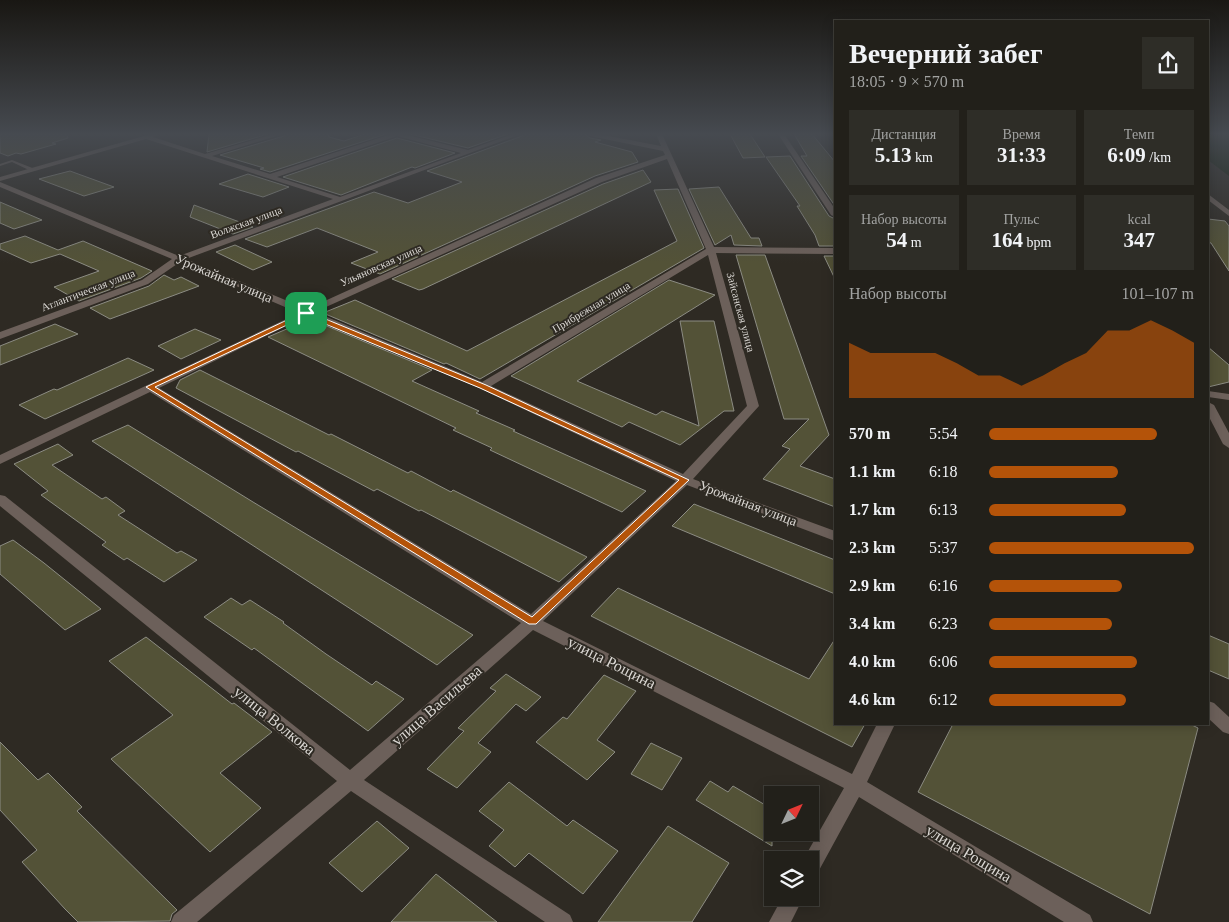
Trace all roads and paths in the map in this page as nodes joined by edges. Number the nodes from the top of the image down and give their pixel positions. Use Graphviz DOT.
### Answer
graph roads {
  1 [pos="269,177"];
  2 [pos="400,177"];
  3 [pos="606,177"];
  4 [pos="678,177"];
  5 [pos="810,177"];
  6 [pos="0,184"];
  7 [pos="1209,197"];
  8 [pos="340,199"];
  9 [pos="834,214"];
  10 [pos="1229,214"];
  11 [pos="711,250"];
  12 [pos="834,251"];
  13 [pos="180,258"];
  14 [pos="306,313"];
  15 [pos="0,336"];
  16 [pos="483,386"];
  17 [pos="149,387"];
  18 [pos="1209,394"];
  19 [pos="1229,396"];
  20 [pos="1209,407"];
  21 [pos="1229,444"];
  22 [pos="0,460"];
  23 [pos="685,480"];
  24 [pos="0,499"];
  25 [pos="834,536"];
  26 [pos="532,622"];
  27 [pos="1209,709"];
  28 [pos="886,725"];
  29 [pos="1229,727"];
  30 [pos="350,781"];
  31 [pos="856,785"];
  32 [pos="819,851"];
  33 [pos="788,906"];
  34 [pos="180,922"];
  35 [pos="563,922"];
  36 [pos="779,922"];
  37 [pos="1083,922"];
  1 -- 8 [label="street"];
  2 -- 8 [label="street, Волжская улица"];
  3 -- 14 [label="street, Ульяновская улица"];
  4 -- 11 [label="street, Зайсанская улица"];
  5 -- 9 [label="street"];
  6 -- 13 [label="street, Урожайная улица"];
  7 -- 10 [label="street"];
  8 -- 13 [label="street, Волжская улица"];
  11 -- 12 [label="street"];
  11 -- 16 [label="street, Прибрежная улица"];
  11 -- 23 [label="street, Зайсанская улица"];
  13 -- 14 [label="street, Урожайная улица"];
  13 -- 15 [label="street, Атлантическая улица"];
  14 -- 16 [label="street, Урожайная улица"];
  14 -- 17 [label="street, Ульяновская улица"];
  16 -- 23 [label="street, Урожайная улица"];
  17 -- 22 [label="street, Ульяновская улица"];
  17 -- 26 [label="street, улица Рощина"];
  18 -- 19 [label="street"];
  20 -- 21 [label="street"];
  23 -- 25 [label="street, Урожайная улица"];
  23 -- 26 [label="street, улица Васильева"];
  24 -- 30 [label="street, улица Волкова"];
  26 -- 30 [label="street, улица Васильева"];
  26 -- 31 [label="street, улица Рощина"];
  27 -- 29 [label="street"];
  28 -- 31 [label="street"];
  30 -- 34 [label="street, улица Васильева"];
  30 -- 35 [label="street, улица Волкова"];
  31 -- 32 [label="street"];
  31 -- 37 [label="street, улица Рощина"];
  33 -- 36 [label="street"];
}
